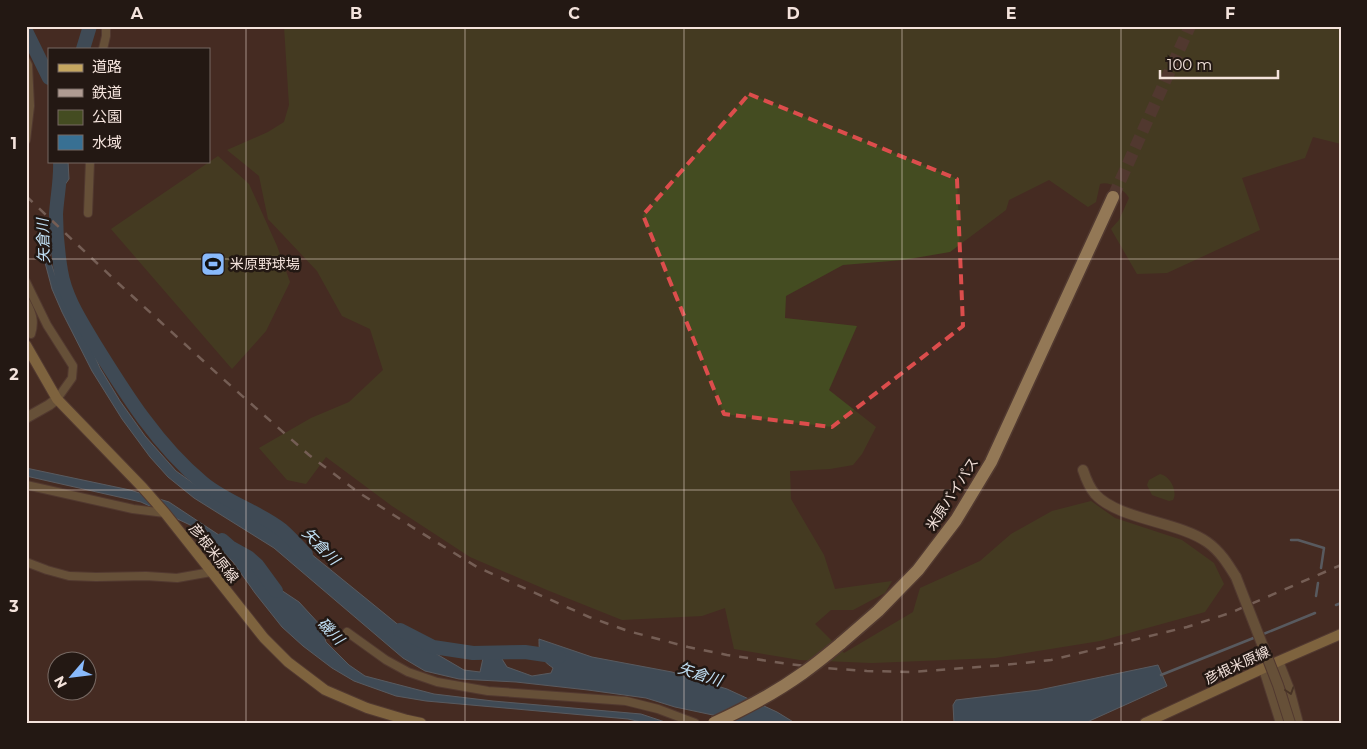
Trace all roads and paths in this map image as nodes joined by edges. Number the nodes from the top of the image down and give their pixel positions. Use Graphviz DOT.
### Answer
graph roads {
  1 [pos="106,26"];
  2 [pos="103,48"];
  3 [pos="27,64"];
  4 [pos="26,140"];
  5 [pos="90,162"];
  6 [pos="1113,197"];
  7 [pos="88,213"];
  8 [pos="26,282"];
  9 [pos="26,302"];
  10 [pos="31,334"];
  11 [pos="26,345"];
  12 [pos="57,399"];
  13 [pos="26,418"];
  14 [pos="1083,470"];
  15 [pos="26,485"];
  16 [pos="165,513"];
  17 [pos="26,562"];
  18 [pos="211,572"];
  19 [pos="347,632"];
  20 [pos="1341,634"];
  21 [pos="1279,661"];
  22 [pos="1263,669"];
  23 [pos="421,723"];
  24 [pos="695,723"];
  25 [pos="714,723"];
  26 [pos="1145,723"];
  27 [pos="1280,723"];
  28 [pos="1290,723"];
  29 [pos="1300,723"];
  1 -- 2 [label="street"];
  3 -- 4 [label="street"];
  5 -- 7 [label="street"];
  6 -- 25 [label="highway, 米原バイパス, bridge"];
  8 -- 12 [label="street"];
  9 -- 10 [label="street"];
  11 -- 12 [label="main road, 彦根米原線"];
  12 -- 13 [label="street"];
  12 -- 16 [label="main road, 彦根米原線"];
  14 -- 28 [label="street, bridge"];
  15 -- 16 [label="street"];
  16 -- 18 [label="main road, 彦根米原線"];
  17 -- 18 [label="street"];
  18 -- 23 [label="main road, 彦根米原線"];
  19 -- 24 [label="street"];
  20 -- 21 [label="main road, 彦根米原線"];
  21 -- 22 [label="main road, 彦根米原線"];
  21 -- 29 [label="street, one-way"];
  22 -- 26 [label="main road, 彦根米原線"];
  22 -- 27 [label="street"];
}
